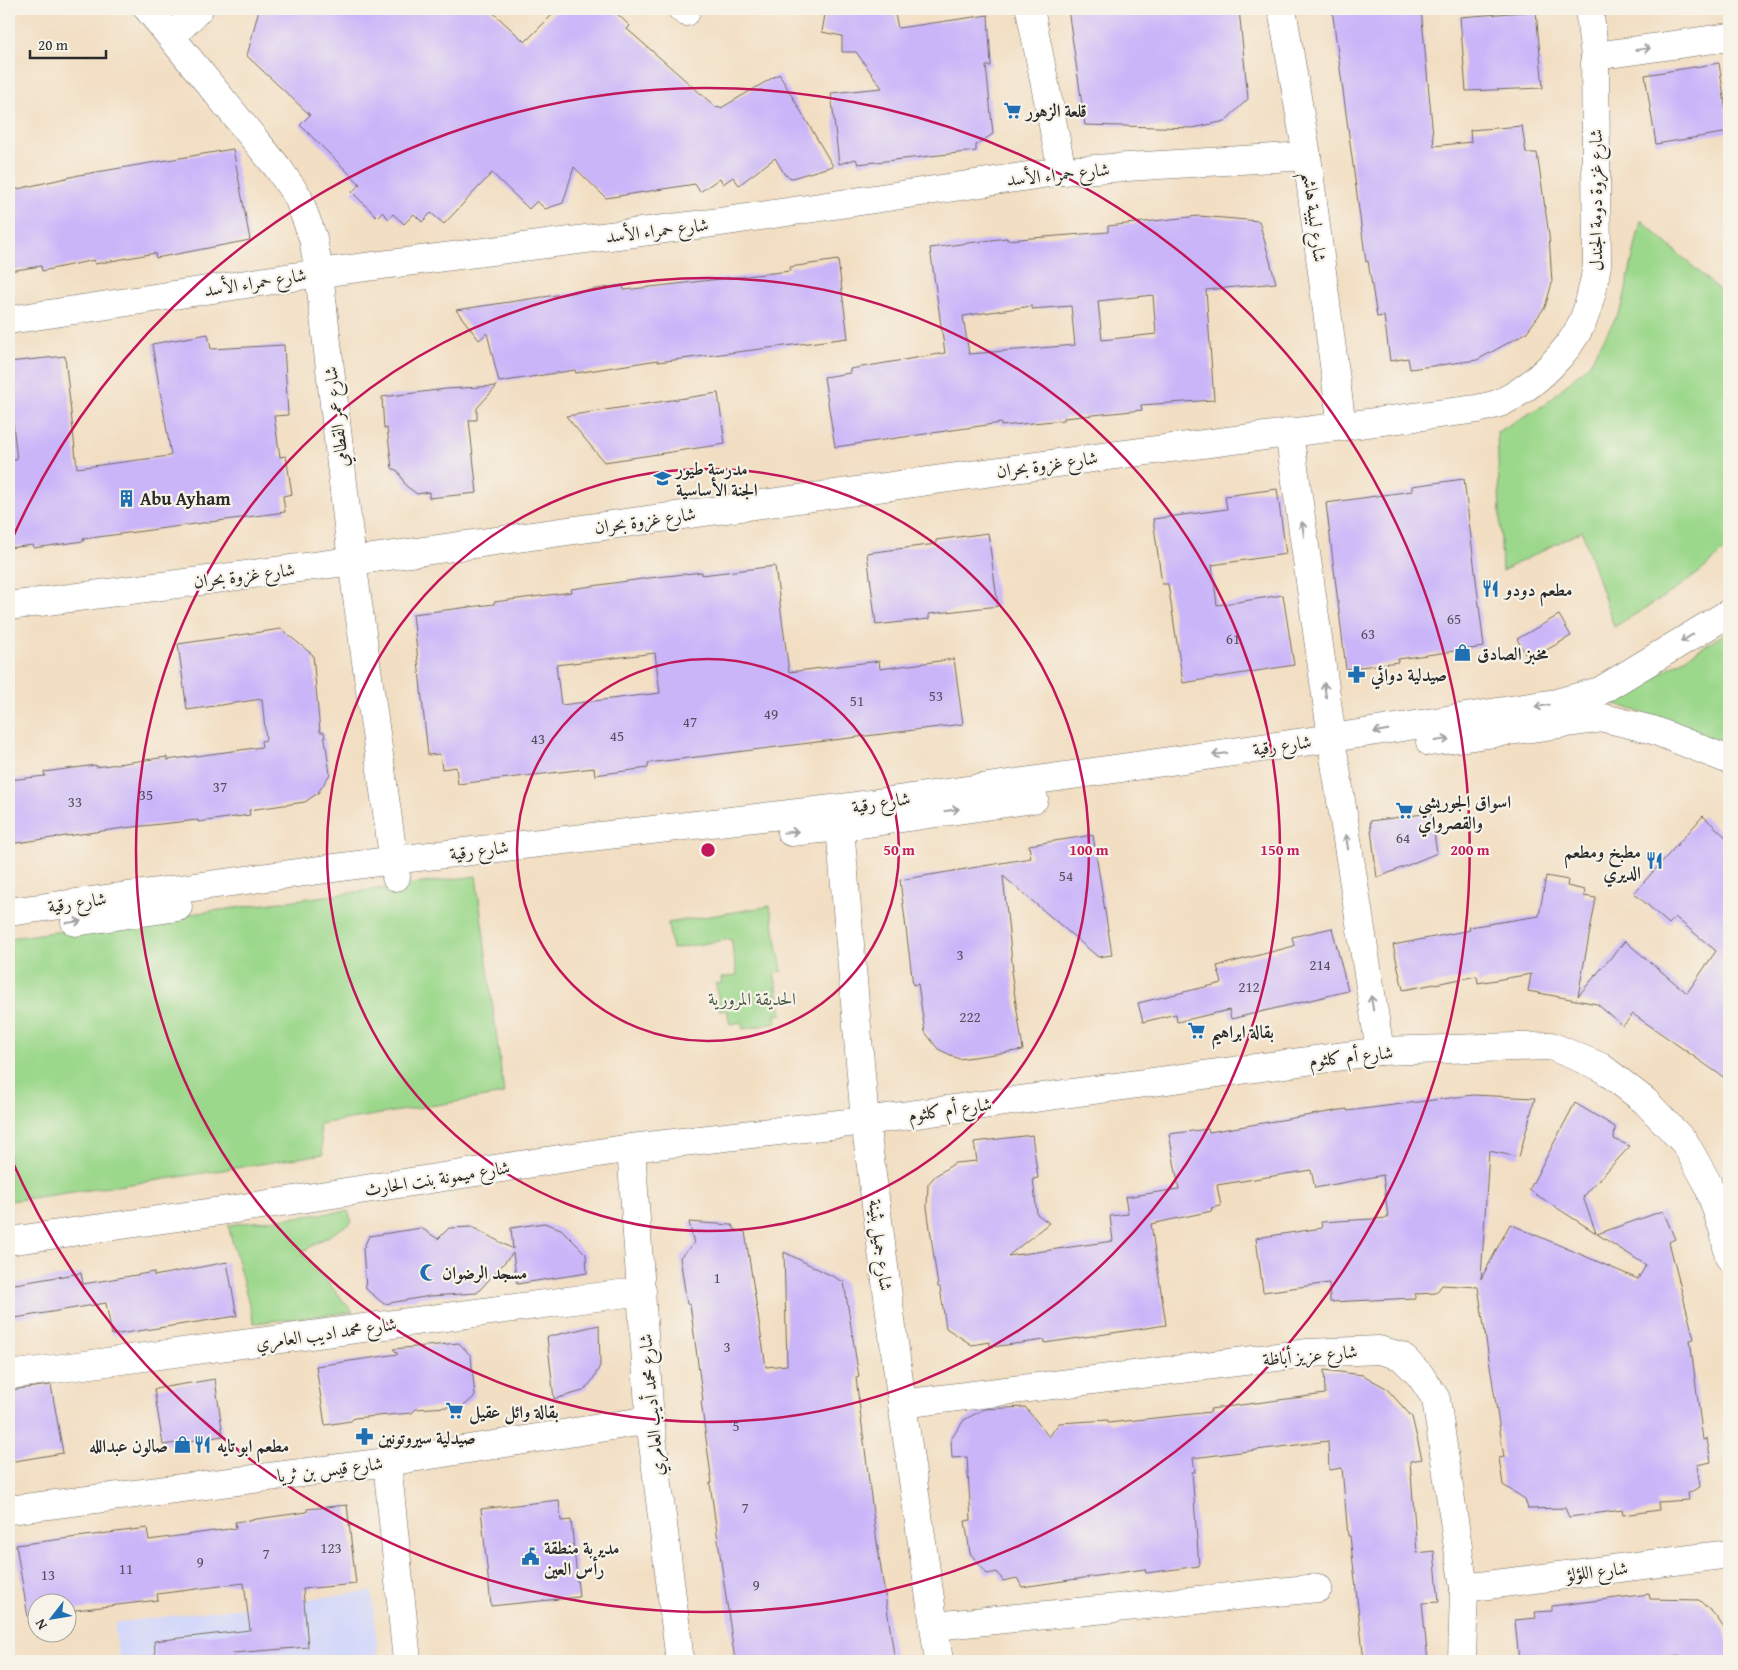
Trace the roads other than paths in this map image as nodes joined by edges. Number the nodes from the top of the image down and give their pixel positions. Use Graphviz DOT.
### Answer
graph roads {
  1 [pos="148,9"];
  2 [pos="199,9"];
  3 [pos="1030,9"];
  4 [pos="1282,9"];
  5 [pos="1589,9"];
  6 [pos="172,36"];
  7 [pos="1729,37"];
  8 [pos="1595,56"];
  9 [pos="1307,156"];
  10 [pos="1062,171"];
  11 [pos="319,273"];
  12 [pos="9,320"];
  13 [pos="1342,427"];
  14 [pos="1289,432"];
  15 [pos="352,561"];
  16 [pos="9,606"];
  17 [pos="1729,613"];
  18 [pos="1333,747"];
  19 [pos="1729,760"];
  20 [pos="840,827"];
  21 [pos="395,869"];
  22 [pos="9,912"];
  23 [pos="9,931"];
  24 [pos="1380,1051"];
  25 [pos="865,1121"];
  26 [pos="631,1148"];
  27 [pos="9,1241"];
  28 [pos="1729,1257"];
  29 [pos="642,1290"];
  30 [pos="9,1375"];
  31 [pos="902,1404"];
  32 [pos="650,1420"];
  33 [pos="387,1462"];
  34 [pos="9,1510"];
  35 [pos="1729,1554"];
  36 [pos="1318,1588"];
  37 [pos="1464,1588"];
  38 [pos="935,1626"];
  39 [pos="407,1661"];
  40 [pos="680,1661"];
  41 [pos="939,1661"];
  42 [pos="1462,1661"];
  1 -- 6 [label="street, شارع عمر القطامي"];
  2 -- 6 [label="street"];
  3 -- 10 [label="street"];
  4 -- 9 [label="street, شارع لبيبة هاشم"];
  5 -- 8 [label="street, شارع غزوة دومة الجندل"];
  6 -- 11 [label="street, شارع عمر القطامي"];
  8 -- 7 [label="street, one-way"];
  8 -- 13 [label="street, شارع غزوة دومة الجندل"];
  9 -- 10 [label="street, شارع حمراء الأسد"];
  9 -- 13 [label="street, شارع لبيبة هاشم"];
  10 -- 11 [label="street, شارع حمراء الأسد"];
  11 -- 12 [label="street, شارع حمراء الأسد"];
  11 -- 15 [label="street, شارع عمر القطامي"];
  13 -- 14 [label="street, شارع غزوة بحران"];
  14 -- 15 [label="street, شارع غزوة بحران"];
  18 -- 14 [label="street, one-way"];
  15 -- 16 [label="street, شارع غزوة بحران"];
  15 -- 21 [label="street, شارع عمر القطامي"];
  17 -- 18 [label="street, شارع رقية, one-way"];
  18 -- 19 [label="street, شارع رقية, one-way"];
  20 -- 18 [label="street, شارع رقية, one-way"];
  18 -- 21 [label="street, شارع رقية, one-way"];
  24 -- 18 [label="street, one-way"];
  21 -- 20 [label="street, شارع رقية, one-way"];
  20 -- 25 [label="street, شارع جميل بثينة"];
  21 -- 22 [label="street, شارع رقية"];
  23 -- 21 [label="street, شارع رقية, one-way"];
  24 -- 25 [label="street, شارع أم كلثوم"];
  24 -- 28 [label="street, شارع أم كلثوم"];
  25 -- 26 [label="street, شارع ميمونة بنت الحارث"];
  25 -- 31 [label="street, شارع جميل بثينة"];
  26 -- 27 [label="street, شارع ميمونة بنت الحارث"];
  26 -- 29 [label="street, شارع محمد أديب العامري"];
  29 -- 30 [label="street, شارع محمد اديب العامري"];
  29 -- 32 [label="street, شارع محمد أديب العامري"];
  31 -- 37 [label="street, شارع عزيز أباظة"];
  31 -- 38 [label="street, شارع جميل بثينة"];
  32 -- 33 [label="street, شارع قيس بن ثريا"];
  32 -- 40 [label="street, شارع محمد أديب العامري"];
  33 -- 34 [label="street, شارع قيس بن ثريا"];
  33 -- 39 [label="street"];
  35 -- 37 [label="street, شارع اللؤلؤ"];
  36 -- 38 [label="street"];
  37 -- 42 [label="street, شارع عزيز أباظة"];
  38 -- 41 [label="street, شارع جميل بثينة"];
}
